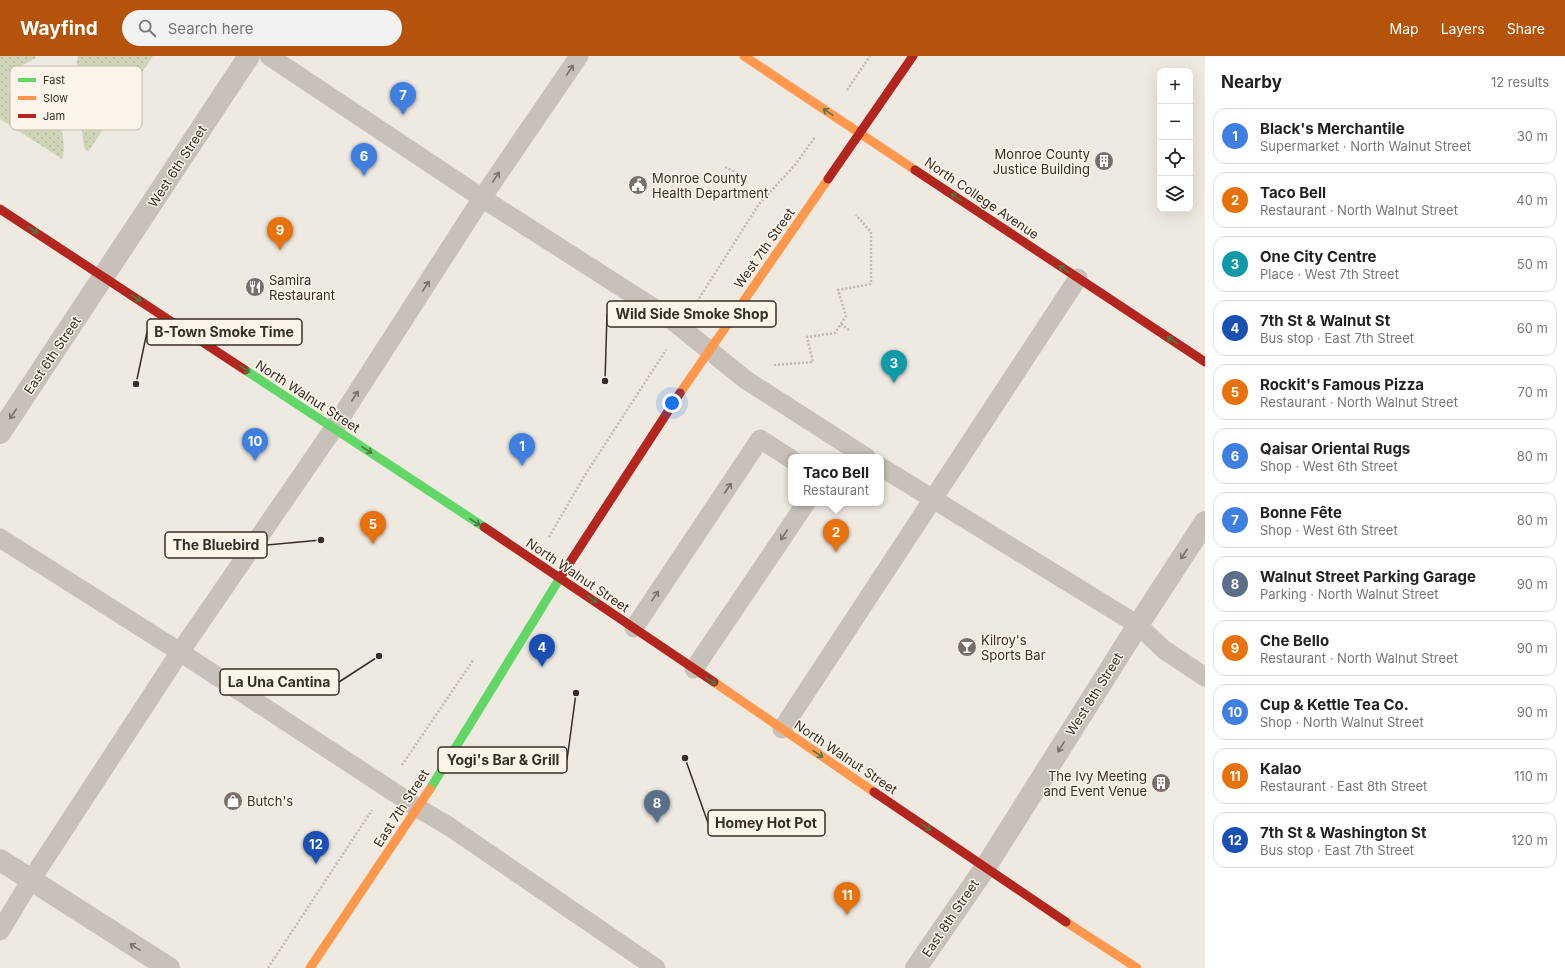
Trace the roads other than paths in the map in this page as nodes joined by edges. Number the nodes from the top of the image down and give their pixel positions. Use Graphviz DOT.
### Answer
graph roads {
  1 [pos="249,56"];
  2 [pos="269,56"];
  3 [pos="579,56"];
  4 [pos="744,56"];
  5 [pos="913,56"];
  6 [pos="860,133"];
  7 [pos="482,198"];
  8 [pos="0,209"];
  9 [pos="104,276"];
  10 [pos="1078,278"];
  11 [pos="709,349"];
  12 [pos="1205,362"];
  13 [pos="334,428"];
  14 [pos="0,433"];
  15 [pos="861,454"];
  16 [pos="788,457"];
  17 [pos="884,469"];
  18 [pos="931,499"];
  19 [pos="804,506"];
  20 [pos="1205,522"];
  21 [pos="0,538"];
  22 [pos="560,577"];
  23 [pos="1138,625"];
  24 [pos="634,628"];
  25 [pos="180,652"];
  26 [pos="694,669"];
  27 [pos="1205,676"];
  28 [pos="782,729"];
  29 [pos="418,808"];
  30 [pos="0,860"];
  31 [pos="985,868"];
  32 [pos="31,880"];
  33 [pos="0,931"];
  34 [pos="168,968"];
  35 [pos="310,968"];
  36 [pos="656,968"];
  37 [pos="916,968"];
  38 [pos="1137,968"];
  1 -- 9 [label="street, West 6th Street"];
  2 -- 7 [label="lane"];
  7 -- 3 [label="lane, one-way"];
  6 -- 4 [label="main road, North College Avenue, one-way"];
  5 -- 6 [label="main road, West 7th Street"];
  10 -- 6 [label="main road, North College Avenue, one-way"];
  6 -- 11 [label="main road, West 7th Street"];
  7 -- 11 [label="lane"];
  13 -- 7 [label="lane, one-way"];
  8 -- 9 [label="main road, North Walnut Street, one-way"];
  9 -- 13 [label="main road, North Walnut Street, one-way"];
  9 -- 14 [label="street, East 6th Street, one-way"];
  12 -- 10 [label="main road, North College Avenue, one-way"];
  10 -- 18 [label="lane"];
  11 -- 15 [label="lane"];
  11 -- 22 [label="main road, West 7th Street"];
  13 -- 22 [label="main road, North Walnut Street, one-way"];
  13 -- 25 [label="lane"];
  24 -- 16 [label="lane, one-way"];
  17 -- 18 [label="lane"];
  18 -- 23 [label="lane"];
  18 -- 28 [label="lane"];
  19 -- 26 [label="lane, one-way"];
  20 -- 23 [label="street, West 8th Street, one-way"];
  21 -- 25 [label="lane"];
  22 -- 24 [label="main road, North Walnut Street, one-way"];
  22 -- 29 [label="main road, East 7th Street"];
  23 -- 27 [label="lane"];
  23 -- 31 [label="street, West 8th Street, one-way"];
  24 -- 26 [label="main road, North Walnut Street"];
  25 -- 29 [label="lane"];
  25 -- 32 [label="lane"];
  26 -- 28 [label="main road, North Walnut Street, one-way"];
  28 -- 31 [label="main road, North Walnut Street, one-way"];
  29 -- 35 [label="main road, East 7th Street"];
  29 -- 36 [label="lane"];
  30 -- 32 [label="street"];
  31 -- 37 [label="street, East 8th Street"];
  31 -- 38 [label="main road, North Walnut Street"];
  32 -- 33 [label="lane"];
  34 -- 32 [label="street, one-way"];
}
